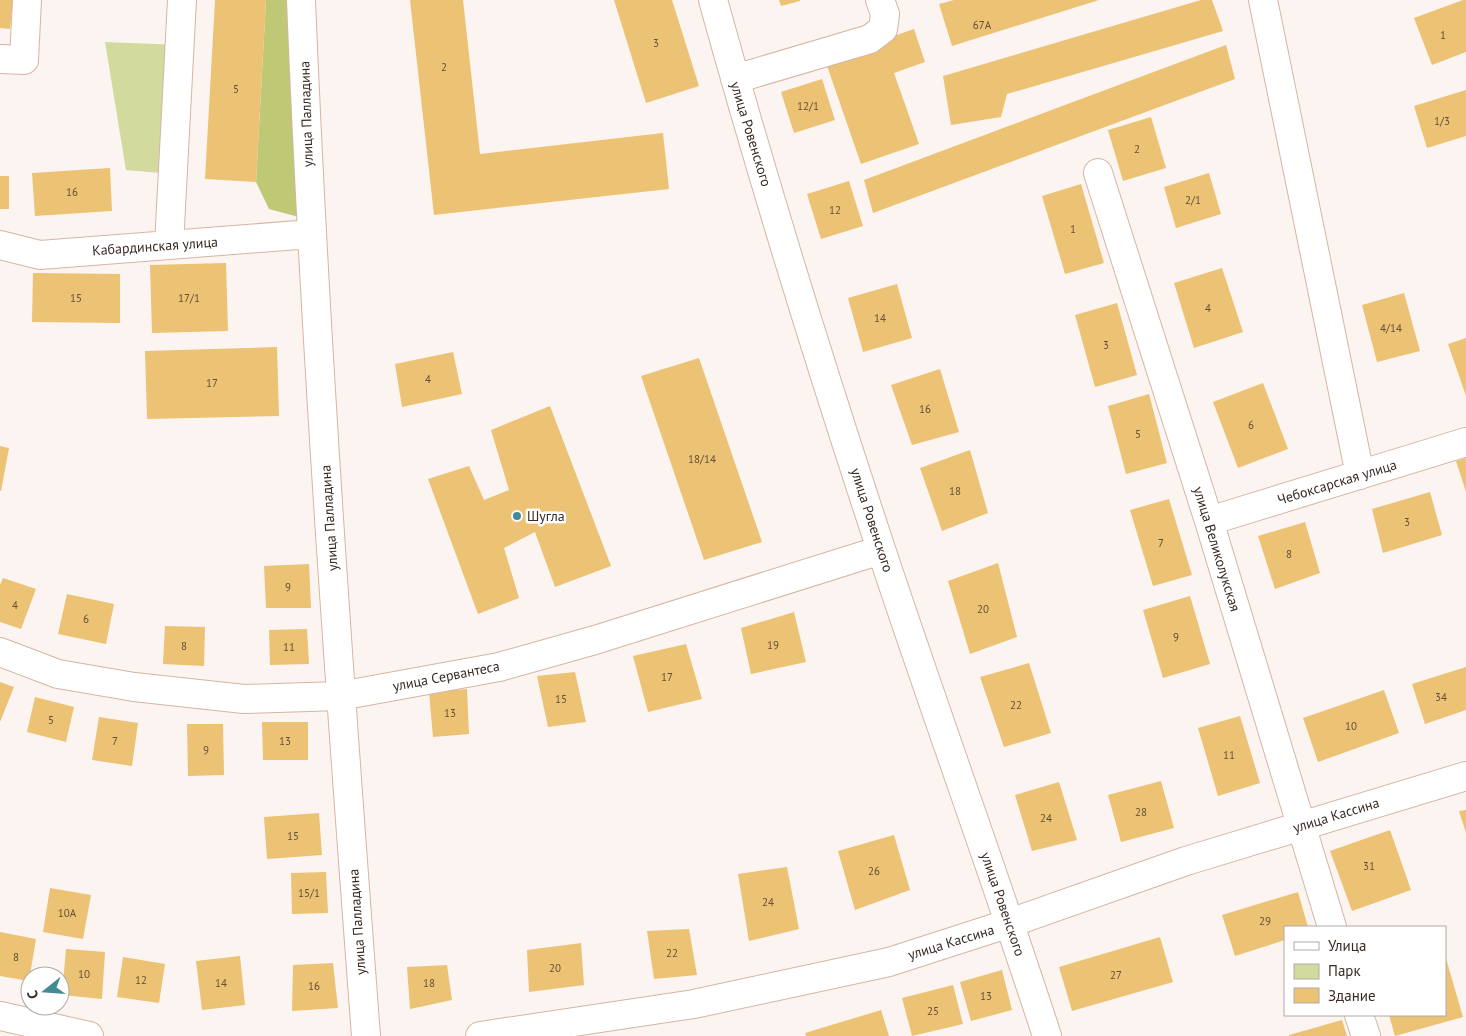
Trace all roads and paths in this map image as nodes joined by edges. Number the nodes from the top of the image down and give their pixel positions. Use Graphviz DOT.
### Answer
graph roads {
  1 [pos="27,0"];
  2 [pos="182,0"];
  3 [pos="301,0"];
  4 [pos="713,0"];
  5 [pos="880,0"];
  6 [pos="1263,0"];
  7 [pos="0,59"];
  8 [pos="735,79"];
  9 [pos="1098,173"];
  10 [pos="310,234"];
  11 [pos="0,245"];
  12 [pos="169,245"];
  13 [pos="1466,442"];
  14 [pos="1360,474"];
  15 [pos="1209,521"];
  16 [pos="881,550"];
  17 [pos="0,652"];
  18 [pos="340,696"];
  19 [pos="1466,776"];
  20 [pos="1299,826"];
  21 [pos="1010,923"];
  22 [pos="1332,926"];
  23 [pos="0,1016"];
  24 [pos="1359,1016"];
  25 [pos="90,1036"];
  26 [pos="366,1036"];
  27 [pos="480,1036"];
  28 [pos="1047,1036"];
  29 [pos="1366,1036"];
  1 -- 7 [label="street"];
  2 -- 12 [label="street"];
  3 -- 10 [label="street, улица Палладина"];
  4 -- 8 [label="street, улица Ровенского"];
  5 -- 8 [label="street"];
  6 -- 14 [label="street"];
  8 -- 16 [label="street, улица Ровенского"];
  9 -- 15 [label="street, улица Великолукская"];
  10 -- 12 [label="street, Кабардинская улица"];
  10 -- 18 [label="street, улица Палладина"];
  11 -- 12 [label="street, Кабардинская улица"];
  13 -- 14 [label="street, Чебоксарская улица"];
  14 -- 15 [label="street, Чебоксарская улица"];
  15 -- 20 [label="street, улица Великолукская"];
  16 -- 18 [label="street, улица Сервантеса"];
  16 -- 21 [label="street, улица Ровенского"];
  17 -- 18 [label="street, улица Сервантеса"];
  18 -- 26 [label="street, улица Палладина"];
  19 -- 20 [label="street, улица Кассина"];
  20 -- 21 [label="street, улица Кассина"];
  20 -- 22 [label="street, улица Великолукская"];
  21 -- 27 [label="street, улица Кассина"];
  21 -- 28 [label="street, улица Ровенского"];
  23 -- 25 [label="street"];
  24 -- 29 [label="street"];
}
